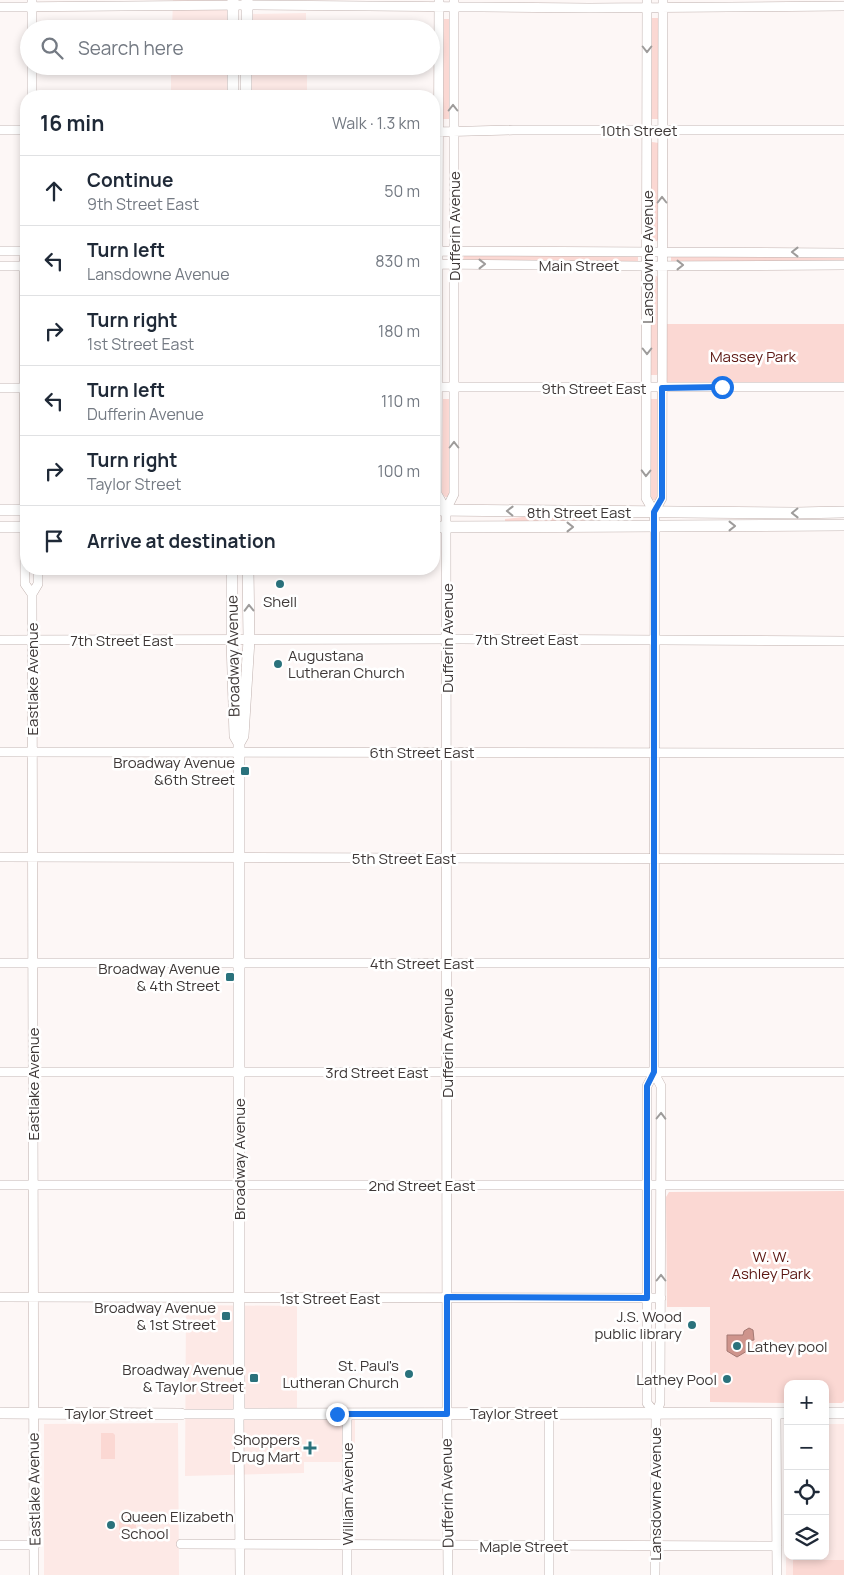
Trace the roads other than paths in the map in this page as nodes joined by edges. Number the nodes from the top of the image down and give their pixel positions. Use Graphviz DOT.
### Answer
graph roads {
  1 [pos="233,3"];
  2 [pos="247,3"];
  3 [pos="439,3"];
  4 [pos="32,4"];
  5 [pos="454,4"];
  6 [pos="647,4"];
  7 [pos="663,4"];
  8 [pos="844,6"];
  9 [pos="0,7"];
  10 [pos="32,20"];
  11 [pos="233,20"];
  12 [pos="247,20"];
  13 [pos="439,20"];
  14 [pos="32,75"];
  15 [pos="233,75"];
  16 [pos="246,75"];
  17 [pos="437,75"];
  18 [pos="32,90"];
  19 [pos="233,90"];
  20 [pos="246,90"];
  21 [pos="437,90"];
  22 [pos="0,130"];
  23 [pos="20,130"];
  24 [pos="454,130"];
  25 [pos="646,130"];
  26 [pos="662,130"];
  27 [pos="844,130"];
  28 [pos="440,132"];
  29 [pos="0,251"];
  30 [pos="20,251"];
  31 [pos="440,251"];
  32 [pos="454,251"];
  33 [pos="646,252"];
  34 [pos="662,252"];
  35 [pos="844,253"];
  36 [pos="440,264"];
  37 [pos="454,264"];
  38 [pos="662,265"];
  39 [pos="844,265"];
  40 [pos="0,266"];
  41 [pos="20,266"];
  42 [pos="647,266"];
  43 [pos="844,387"];
  44 [pos="0,388"];
  45 [pos="20,388"];
  46 [pos="440,388"];
  47 [pos="454,388"];
  48 [pos="646,388"];
  49 [pos="662,388"];
  50 [pos="440,499"];
  51 [pos="0,510"];
  52 [pos="20,510"];
  53 [pos="440,510"];
  54 [pos="446,510"];
  55 [pos="654,512"];
  56 [pos="844,512"];
  57 [pos="844,526"];
  58 [pos="0,527"];
  59 [pos="20,527"];
  60 [pos="440,527"];
  61 [pos="447,527"];
  62 [pos="655,527"];
  63 [pos="25,575"];
  64 [pos="38,575"];
  65 [pos="232,575"];
  66 [pos="248,575"];
  67 [pos="32,594"];
  68 [pos="447,639"];
  69 [pos="0,640"];
  70 [pos="32,640"];
  71 [pos="232,640"];
  72 [pos="249,640"];
  73 [pos="654,640"];
  74 [pos="844,641"];
  75 [pos="239,748"];
  76 [pos="0,752"];
  77 [pos="32,752"];
  78 [pos="447,752"];
  79 [pos="654,753"];
  80 [pos="844,753"];
  81 [pos="0,858"];
  82 [pos="33,858"];
  83 [pos="239,858"];
  84 [pos="447,858"];
  85 [pos="654,858"];
  86 [pos="844,859"];
  87 [pos="0,963"];
  88 [pos="32,963"];
  89 [pos="447,963"];
  90 [pos="844,963"];
  91 [pos="239,964"];
  92 [pos="655,964"];
  93 [pos="0,1072"];
  94 [pos="32,1072"];
  95 [pos="239,1072"];
  96 [pos="654,1072"];
  97 [pos="844,1072"];
  98 [pos="447,1073"];
  99 [pos="447,1184"];
  100 [pos="0,1185"];
  101 [pos="33,1185"];
  102 [pos="238,1185"];
  103 [pos="647,1185"];
  104 [pos="844,1185"];
  105 [pos="661,1186"];
  106 [pos="447,1297"];
  107 [pos="0,1298"];
  108 [pos="33,1298"];
  109 [pos="238,1298"];
  110 [pos="647,1298"];
  111 [pos="661,1298"];
  112 [pos="0,1413"];
  113 [pos="33,1413"];
  114 [pos="549,1413"];
  115 [pos="782,1413"];
  116 [pos="829,1413"];
  117 [pos="844,1413"];
  118 [pos="181,1414"];
  119 [pos="239,1414"];
  120 [pos="347,1414"];
  121 [pos="447,1414"];
  122 [pos="656,1414"];
  123 [pos="182,1544"];
  124 [pos="240,1544"];
  125 [pos="347,1544"];
  126 [pos="0,1545"];
  127 [pos="35,1545"];
  128 [pos="549,1545"];
  129 [pos="448,1546"];
  130 [pos="655,1546"];
  131 [pos="777,1546"];
  132 [pos="34,1575"];
  133 [pos="240,1575"];
  134 [pos="347,1575"];
  135 [pos="448,1575"];
  136 [pos="549,1575"];
  137 [pos="655,1575"];
  138 [pos="777,1575"];
  1 -- 2 [label="street"];
  1 -- 4 [label="street"];
  1 -- 11 [label="main road"];
  2 -- 3 [label="street"];
  2 -- 12 [label="main road"];
  3 -- 5 [label="street"];
  3 -- 13 [label="street, Dufferin Avenue"];
  4 -- 9 [label="street"];
  4 -- 10 [label="street"];
  5 -- 6 [label="street"];
  24 -- 5 [label="street, Dufferin Avenue, one-way"];
  6 -- 7 [label="street"];
  6 -- 25 [label="street, Lansdowne Avenue, one-way"];
  7 -- 8 [label="street"];
  7 -- 26 [label="street, Lansdowne Avenue"];
  14 -- 18 [label="street"];
  15 -- 19 [label="main road"];
  16 -- 20 [label="main road"];
  17 -- 21 [label="street, Dufferin Avenue"];
  22 -- 23 [label="street"];
  24 -- 25 [label="street, 10th Street"];
  24 -- 28 [label="street, 10th Street"];
  24 -- 32 [label="street, Dufferin Avenue"];
  25 -- 26 [label="street, 10th Street"];
  25 -- 33 [label="street, Lansdowne Avenue"];
  26 -- 27 [label="street, 10th Street"];
  34 -- 26 [label="street, Lansdowne Avenue, one-way"];
  29 -- 30 [label="street"];
  31 -- 32 [label="street, Main Street"];
  32 -- 33 [label="street, Main Street"];
  32 -- 37 [label="street, Dufferin Avenue"];
  33 -- 34 [label="street, Main Street"];
  33 -- 42 [label="street, Lansdowne Avenue"];
  35 -- 34 [label="street, Main Street, one-way"];
  34 -- 38 [label="street, Lansdowne Avenue"];
  36 -- 37 [label="street, Main Street"];
  37 -- 42 [label="street, Main Street, one-way"];
  37 -- 47 [label="street, Dufferin Avenue"];
  38 -- 39 [label="street, Main Street, one-way"];
  38 -- 42 [label="street, Main Street"];
  38 -- 49 [label="street, Lansdowne Avenue"];
  40 -- 41 [label="street"];
  42 -- 48 [label="street, Lansdowne Avenue, one-way"];
  43 -- 49 [label="street, 9th Street East"];
  44 -- 45 [label="street"];
  46 -- 47 [label="street, 9th Street East"];
  47 -- 48 [label="street, 9th Street East"];
  54 -- 47 [label="street, Dufferin Avenue, one-way"];
  48 -- 49 [label="street, 9th Street East"];
  48 -- 55 [label="street, Lansdowne Avenue, one-way"];
  49 -- 55 [label="street, Lansdowne Avenue"];
  50 -- 54 [label="street, Dufferin Avenue"];
  51 -- 52 [label="main road"];
  53 -- 54 [label="main road, 8th Street East"];
  55 -- 54 [label="main road, 8th Street East, one-way"];
  54 -- 61 [label="street, Dufferin Avenue"];
  56 -- 55 [label="main road, 8th Street East, one-way"];
  55 -- 62 [label="street, Lansdowne Avenue"];
  62 -- 57 [label="main road, 8th Street East, one-way"];
  58 -- 59 [label="main road"];
  60 -- 61 [label="main road, 8th Street East"];
  61 -- 62 [label="main road, 8th Street East, one-way"];
  61 -- 68 [label="street, Dufferin Avenue"];
  62 -- 73 [label="street, Lansdowne Avenue"];
  63 -- 67 [label="street, Eastlake Avenue"];
  64 -- 67 [label="street, Eastlake Avenue"];
  65 -- 71 [label="main road, Broadway Avenue"];
  72 -- 66 [label="main road, Broadway Avenue, one-way"];
  67 -- 70 [label="street, Eastlake Avenue"];
  68 -- 72 [label="street, 7th Street East"];
  68 -- 73 [label="street, 7th Street East"];
  68 -- 78 [label="street, Dufferin Avenue"];
  69 -- 70 [label="street, 7th Street East"];
  70 -- 71 [label="street, 7th Street East"];
  70 -- 77 [label="street, Eastlake Avenue"];
  71 -- 72 [label="street, 7th Street East"];
  71 -- 75 [label="main road, Broadway Avenue"];
  72 -- 75 [label="main road, Broadway Avenue"];
  73 -- 74 [label="street, 7th Street East"];
  73 -- 79 [label="street, Lansdowne Avenue"];
  75 -- 77 [label="street, 6th Street East"];
  75 -- 78 [label="street, 6th Street East"];
  75 -- 83 [label="main road, Broadway Avenue"];
  76 -- 77 [label="street, 6th Street East"];
  77 -- 82 [label="street, Eastlake Avenue"];
  78 -- 79 [label="street, 6th Street East"];
  78 -- 84 [label="street, Dufferin Avenue"];
  79 -- 80 [label="street, 6th Street East"];
  79 -- 85 [label="street, Lansdowne Avenue"];
  81 -- 82 [label="street, 5th Street East"];
  82 -- 83 [label="street, 5th Street East"];
  82 -- 88 [label="street, Eastlake Avenue"];
  83 -- 84 [label="street, 5th Street East"];
  83 -- 91 [label="main road, Broadway Avenue"];
  84 -- 85 [label="street, 5th Street East"];
  84 -- 89 [label="street, Dufferin Avenue"];
  85 -- 86 [label="street, 5th Street East"];
  85 -- 92 [label="street, Lansdowne Avenue"];
  87 -- 88 [label="street, 4th Street East"];
  88 -- 91 [label="street, 4th Street East"];
  88 -- 94 [label="street, Eastlake Avenue"];
  89 -- 91 [label="street, 4th Street East"];
  89 -- 92 [label="street, 4th Street East"];
  89 -- 98 [label="street, Dufferin Avenue"];
  90 -- 92 [label="street, 4th Street East"];
  91 -- 95 [label="main road, Broadway Avenue"];
  92 -- 96 [label="street, Lansdowne Avenue"];
  93 -- 94 [label="street, 3rd Street East"];
  94 -- 95 [label="street, 3rd Street East"];
  94 -- 101 [label="street, Eastlake Avenue"];
  95 -- 98 [label="street, 3rd Street East"];
  95 -- 102 [label="main road, Broadway Avenue"];
  96 -- 97 [label="street, 3rd Street East"];
  96 -- 98 [label="street, 3rd Street East"];
  96 -- 103 [label="street, Lansdowne Avenue"];
  105 -- 96 [label="street, Lansdowne Avenue, one-way"];
  98 -- 99 [label="street, Dufferin Avenue"];
  99 -- 102 [label="street, 2nd Street East"];
  99 -- 103 [label="street, 2nd Street East"];
  99 -- 106 [label="street, Dufferin Avenue"];
  100 -- 101 [label="street, 2nd Street East"];
  101 -- 102 [label="street, 2nd Street East"];
  101 -- 108 [label="street, Eastlake Avenue"];
  102 -- 109 [label="main road, Broadway Avenue"];
  103 -- 105 [label="street, 2nd Street East"];
  103 -- 110 [label="street, Lansdowne Avenue"];
  104 -- 105 [label="street, 2nd Street East"];
  111 -- 105 [label="street, Lansdowne Avenue, one-way"];
  106 -- 109 [label="street, 1st Street East"];
  106 -- 110 [label="street, 1st Street East"];
  106 -- 121 [label="street, Dufferin Avenue"];
  107 -- 108 [label="street, 1st Street East"];
  108 -- 109 [label="street, 1st Street East"];
  108 -- 113 [label="street, Eastlake Avenue"];
  109 -- 119 [label="main road, Broadway Avenue"];
  110 -- 111 [label="street, 1st Street East"];
  110 -- 122 [label="street, Lansdowne Avenue"];
  111 -- 122 [label="street, Lansdowne Avenue"];
  112 -- 113 [label="main road, Taylor Street"];
  113 -- 118 [label="main road, Taylor Street"];
  113 -- 127 [label="street, Eastlake Avenue"];
  114 -- 121 [label="main road, Taylor Street"];
  114 -- 122 [label="main road, Taylor Street"];
  114 -- 128 [label="street"];
  115 -- 122 [label="main road, Taylor Street"];
  115 -- 131 [label="street"];
  116 -- 117 [label="main road"];
  118 -- 119 [label="street, Taylor Street"];
  119 -- 120 [label="main road, Taylor Street"];
  119 -- 124 [label="street, Broadway Avenue"];
  120 -- 121 [label="main road, Taylor Street"];
  120 -- 125 [label="street, William Avenue"];
  121 -- 129 [label="street, Dufferin Avenue"];
  122 -- 130 [label="street, Lansdowne Avenue"];
  123 -- 124 [label="street, Maple Street"];
  124 -- 125 [label="street, Maple Street"];
  124 -- 133 [label="street, Broadway Avenue"];
  125 -- 129 [label="street, Maple Street"];
  125 -- 134 [label="street, William Avenue"];
  126 -- 127 [label="street"];
  127 -- 132 [label="street, Eastlake Avenue"];
  128 -- 129 [label="street, Maple Street"];
  128 -- 130 [label="street, Maple Street"];
  128 -- 136 [label="street"];
  129 -- 135 [label="street, Dufferin Avenue"];
  130 -- 131 [label="street, Maple Street"];
  130 -- 137 [label="street, Lansdowne Avenue"];
  131 -- 138 [label="street"];
}
